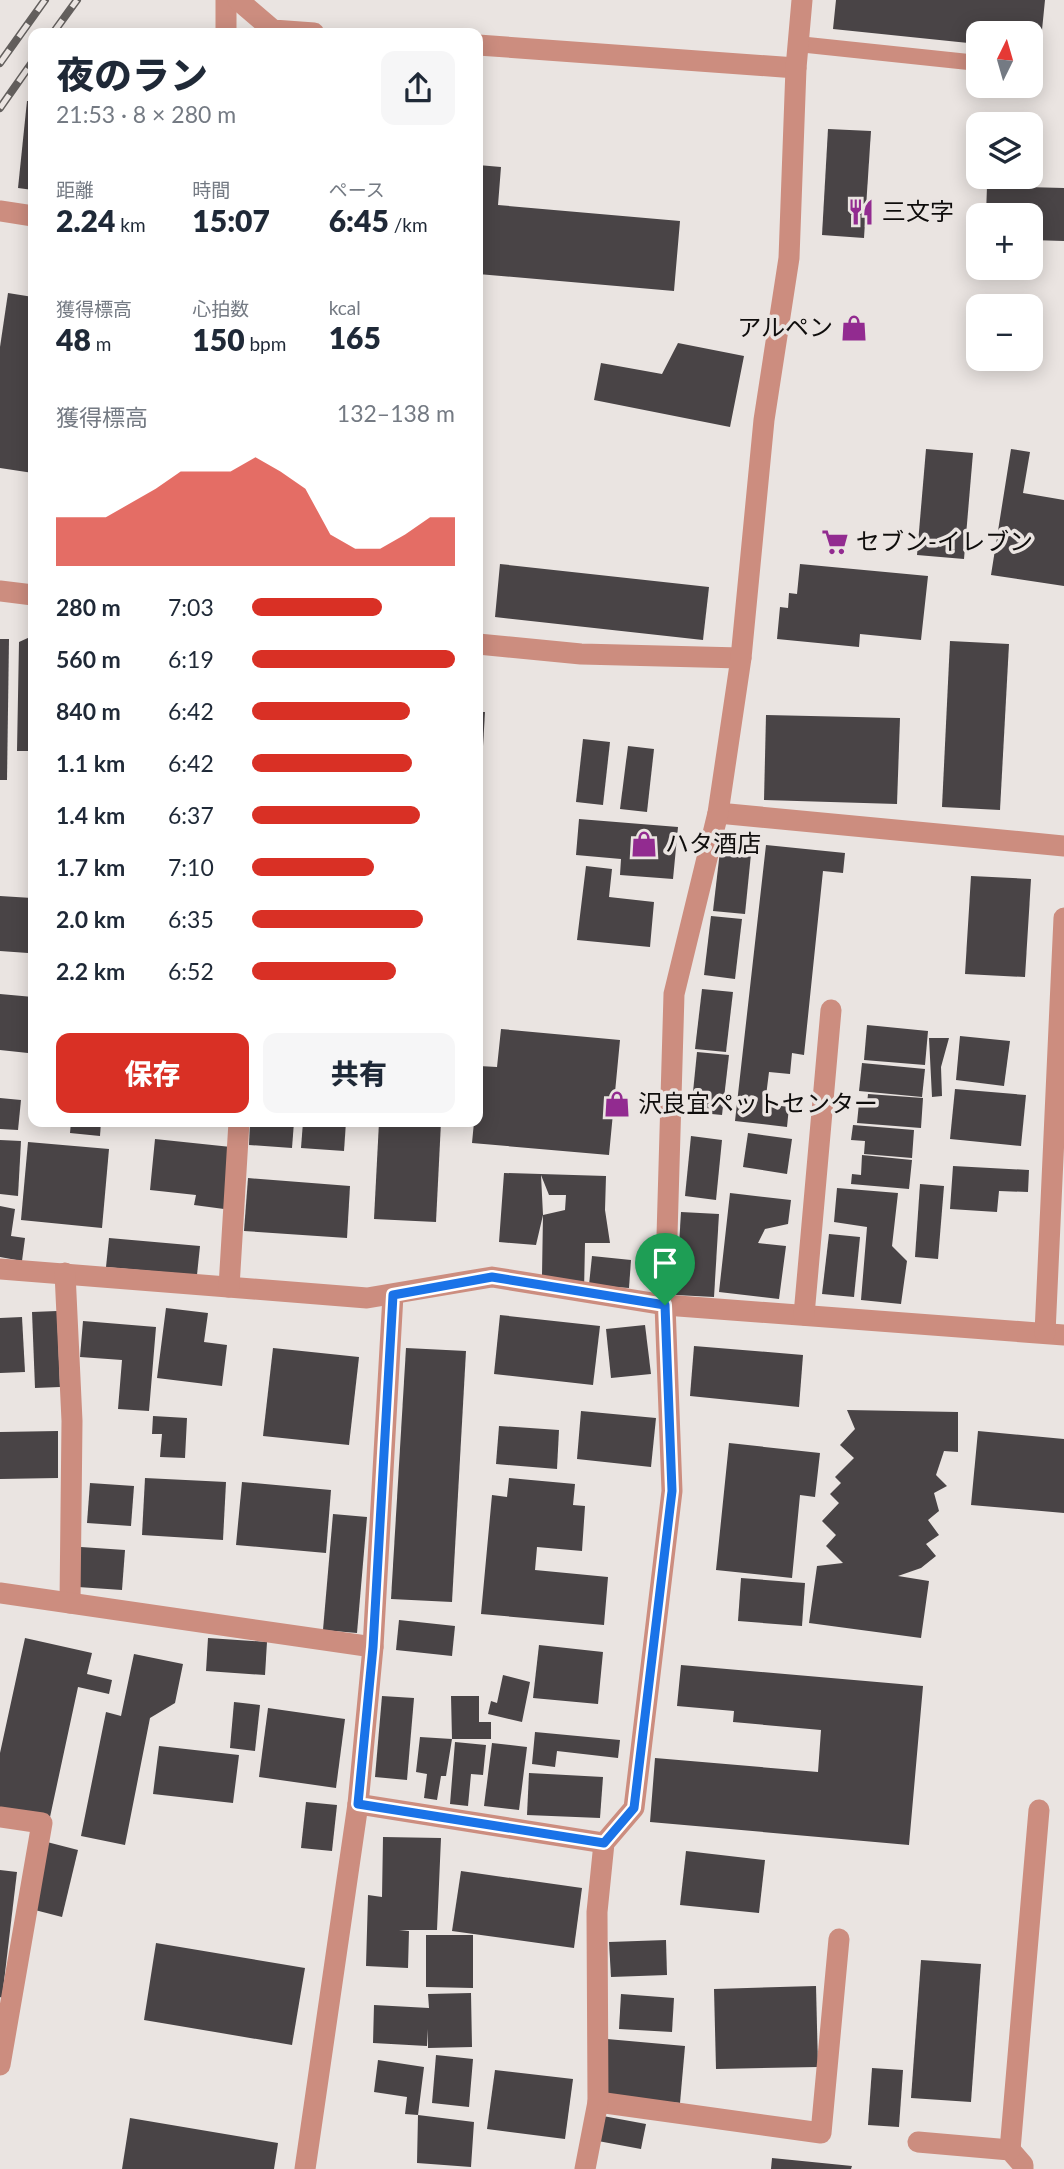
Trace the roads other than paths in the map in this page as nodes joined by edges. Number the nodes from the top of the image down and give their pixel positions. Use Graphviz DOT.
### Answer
graph roads {
  1 [pos="226,0"];
  2 [pos="238,0"];
  3 [pos="802,0"];
  4 [pos="226,28"];
  5 [pos="272,28"];
  6 [pos="798,44"];
  7 [pos="483,45"];
  8 [pos="966,62"];
  9 [pos="796,68"];
  10 [pos="0,211"];
  11 [pos="28,215"];
  12 [pos="0,590"];
  13 [pos="28,594"];
  14 [pos="483,644"];
  15 [pos="741,658"];
  16 [pos="718,813"];
  17 [pos="1064,846"];
  18 [pos="1064,918"];
  19 [pos="831,1010"];
  20 [pos="239,1127"];
  21 [pos="0,1269"];
  22 [pos="65,1273"];
  23 [pos="229,1287"];
  24 [pos="393,1295"];
  25 [pos="665,1305"];
  26 [pos="804,1315"];
  27 [pos="1055,1334"];
  28 [pos="0,1593"];
  29 [pos="69,1603"];
  30 [pos="373,1647"];
  31 [pos="358,1804"];
  32 [pos="1039,1810"];
  33 [pos="0,1817"];
  34 [pos="604,1843"];
  35 [pos="839,1939"];
  36 [pos="0,2065"];
  37 [pos="598,2102"];
  38 [pos="918,2142"];
  39 [pos="1010,2150"];
  40 [pos="305,2169"];
  41 [pos="585,2169"];
  42 [pos="1023,2169"];
  1 -- 4 [label="street"];
  2 -- 5 [label="street"];
  3 -- 6 [label="street"];
  6 -- 8 [label="lane"];
  6 -- 9 [label="street"];
  7 -- 9 [label="street"];
  9 -- 15 [label="street"];
  10 -- 11 [label="street"];
  12 -- 13 [label="street"];
  14 -- 15 [label="street"];
  15 -- 16 [label="street"];
  16 -- 17 [label="street"];
  16 -- 25 [label="street"];
  18 -- 27 [label="street"];
  19 -- 26 [label="street"];
  20 -- 23 [label="street"];
  21 -- 22 [label="street"];
  22 -- 23 [label="street"];
  22 -- 29 [label="street"];
  23 -- 24 [label="street"];
  24 -- 25 [label="street"];
  24 -- 30 [label="street"];
  25 -- 26 [label="street"];
  25 -- 34 [label="street"];
  26 -- 27 [label="street"];
  28 -- 29 [label="street"];
  29 -- 30 [label="street"];
  30 -- 31 [label="street"];
  31 -- 34 [label="street"];
  31 -- 40 [label="street"];
  32 -- 39 [label="street"];
  33 -- 36 [label="street"];
  34 -- 37 [label="street"];
  35 -- 37 [label="street"];
  37 -- 41 [label="street"];
  38 -- 39 [label="street"];
  39 -- 42 [label="street"];
}
